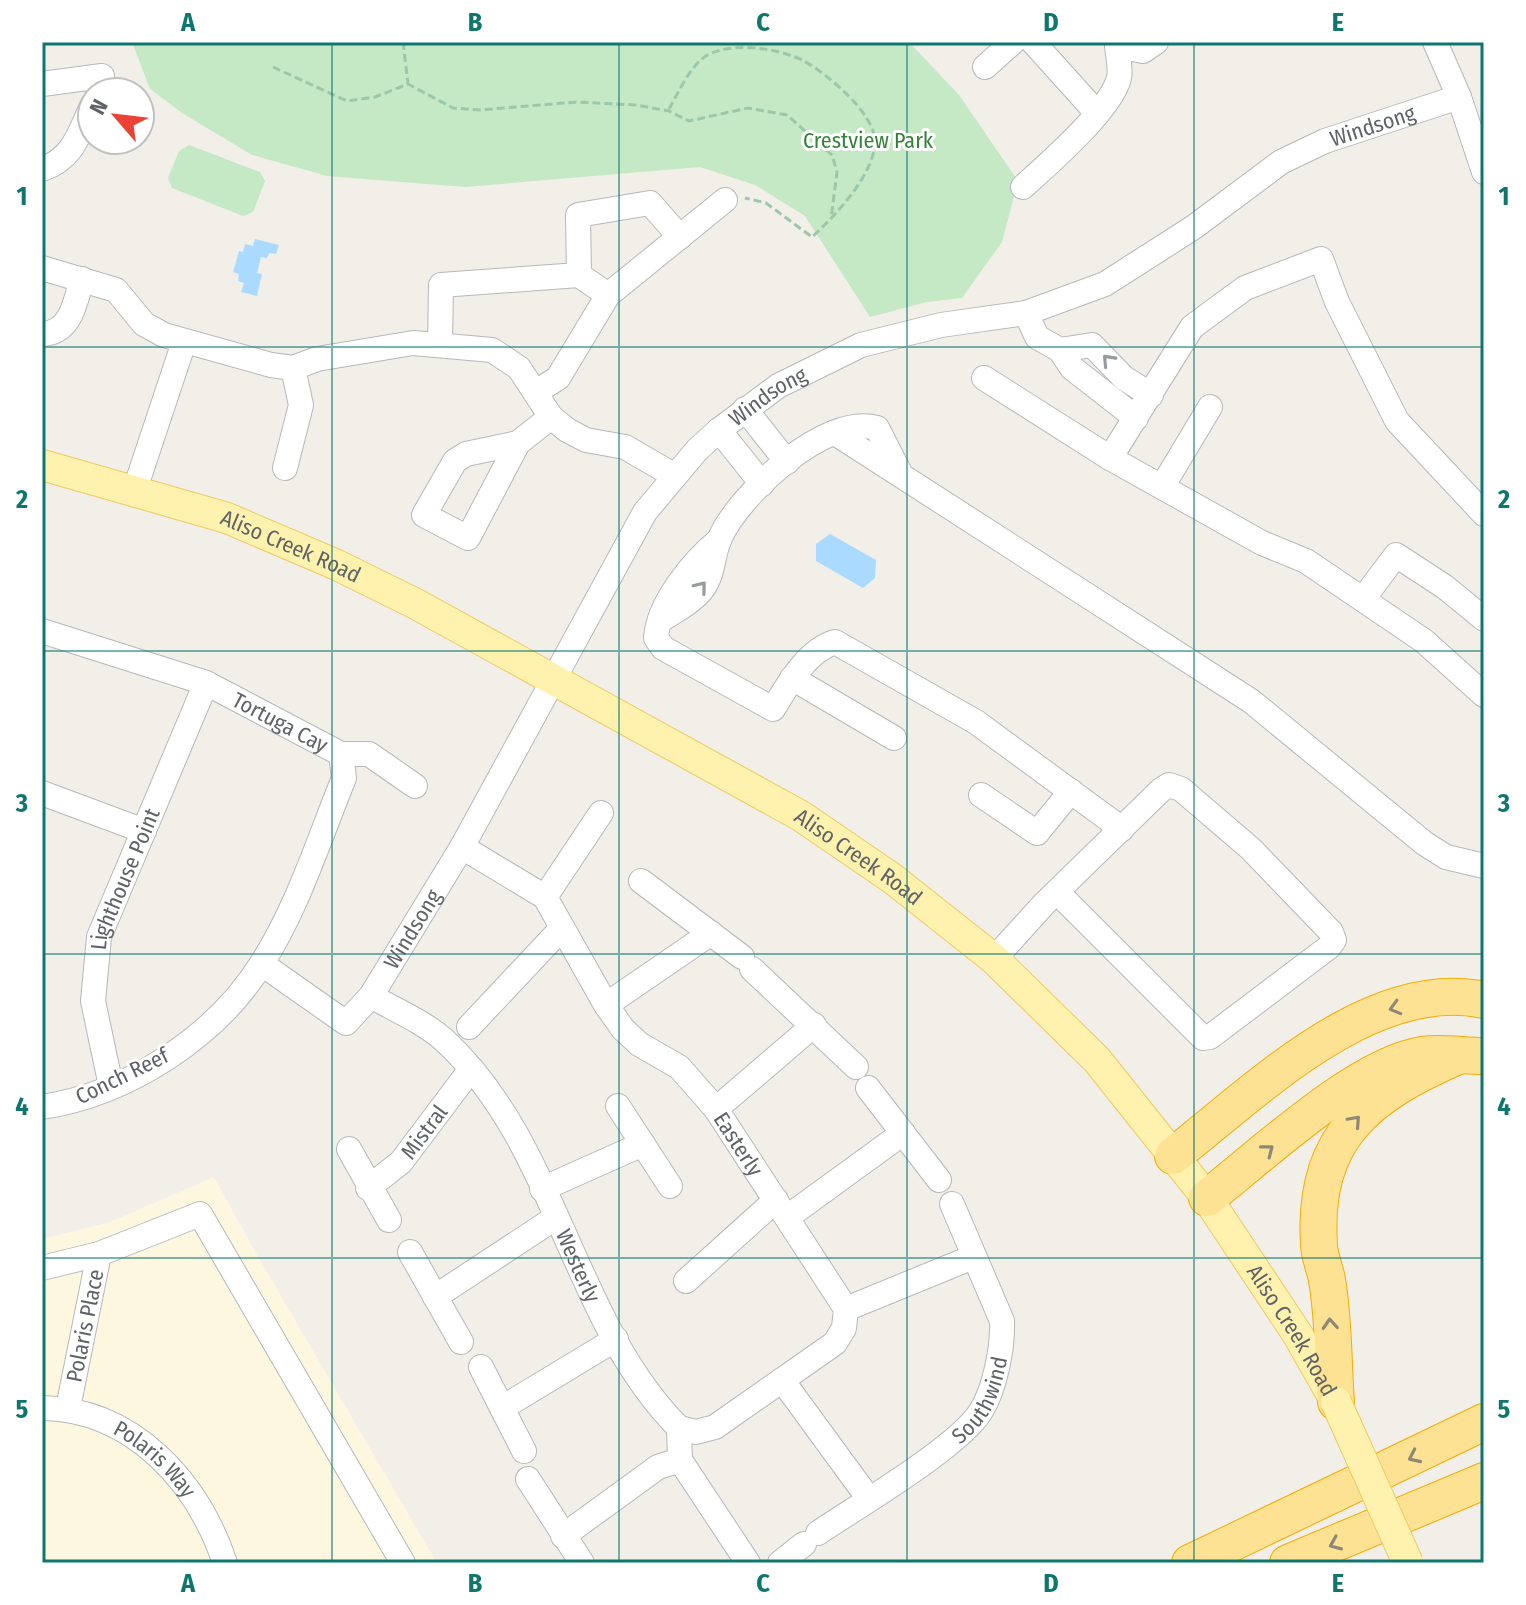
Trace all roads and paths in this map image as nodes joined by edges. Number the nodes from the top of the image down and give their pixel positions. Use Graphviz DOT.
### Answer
graph roads {
  1 [pos="403,42"];
  2 [pos="1013,42"];
  3 [pos="1033,42"];
  4 [pos="1156,42"];
  5 [pos="1435,42"];
  6 [pos="1115,44"];
  7 [pos="273,67"];
  8 [pos="985,67"];
  9 [pos="76,79"];
  10 [pos="42,84"];
  11 [pos="408,84"];
  12 [pos="1459,97"];
  13 [pos="669,111"];
  14 [pos="1096,112"];
  15 [pos="76,141"];
  16 [pos="42,169"];
  17 [pos="1484,172"];
  18 [pos="1023,187"];
  19 [pos="725,200"];
  20 [pos="831,219"];
  21 [pos="680,237"];
  22 [pos="42,268"];
  23 [pos="579,275"];
  24 [pos="82,279"];
  25 [pos="608,295"];
  26 [pos="1026,313"];
  27 [pos="42,334"];
  28 [pos="184,342"];
  29 [pos="440,344"];
  30 [pos="1060,350"];
  31 [pos="293,368"];
  32 [pos="984,378"];
  33 [pos="536,392"];
  34 [pos="1151,395"];
  35 [pos="1210,407"];
  36 [pos="745,409"];
  37 [pos="551,417"];
  38 [pos="1136,418"];
  39 [pos="719,430"];
  40 [pos="518,443"];
  41 [pos="1110,458"];
  42 [pos="787,462"];
  43 [pos="42,465"];
  44 [pos="285,468"];
  45 [pos="675,476"];
  46 [pos="762,484"];
  47 [pos="1162,487"];
  48 [pos="135,489"];
  49 [pos="1484,514"];
  50 [pos="1363,599"];
  51 [pos="1484,619"];
  52 [pos="42,631"];
  53 [pos="792,678"];
  54 [pos="553,680"];
  55 [pos="206,683"];
  56 [pos="1483,693"];
  57 [pos="894,738"];
  58 [pos="341,754"];
  59 [pos="415,786"];
  60 [pos="1071,791"];
  61 [pos="42,793"];
  62 [pos="981,795"];
  63 [pos="601,813"];
  64 [pos="1122,829"];
  65 [pos="144,831"];
  66 [pos="462,847"];
  67 [pos="1484,866"];
  68 [pos="641,881"];
  69 [pos="1057,892"];
  70 [pos="545,897"];
  71 [pos="562,928"];
  72 [pos="711,933"];
  73 [pos="994,959"];
  74 [pos="262,964"];
  75 [pos="371,996"];
  76 [pos="1484,1000"];
  77 [pos="606,1005"];
  78 [pos="814,1025"];
  79 [pos="469,1027"];
  80 [pos="1471,1056"];
  81 [pos="471,1069"];
  82 [pos="111,1086"];
  83 [pos="618,1106"];
  84 [pos="42,1107"];
  85 [pos="716,1109"];
  86 [pos="903,1133"];
  87 [pos="643,1144"];
  88 [pos="349,1149"];
  89 [pos="1173,1156"];
  90 [pos="939,1180"];
  91 [pos="670,1186"];
  92 [pos="368,1188"];
  93 [pos="542,1189"];
  94 [pos="1207,1198"];
  95 [pos="952,1204"];
  96 [pos="782,1208"];
  97 [pos="555,1218"];
  98 [pos="389,1220"];
  99 [pos="410,1252"];
  100 [pos="99,1254"];
  101 [pos="973,1257"];
  102 [pos="42,1268"];
  103 [pos="686,1281"];
  104 [pos="435,1297"];
  105 [pos="846,1309"];
  106 [pos="616,1339"];
  107 [pos="461,1342"];
  108 [pos="481,1367"];
  109 [pos="782,1380"];
  110 [pos="1336,1402"];
  111 [pos="42,1408"];
  112 [pos="68,1408"];
  113 [pos="502,1408"];
  114 [pos="1484,1422"];
  115 [pos="679,1428"];
  116 [pos="524,1451"];
  117 [pos="680,1460"];
  118 [pos="528,1479"];
  119 [pos="1484,1481"];
  120 [pos="869,1499"];
  121 [pos="563,1536"];
  122 [pos="225,1563"];
  123 [pos="403,1563"];
  124 [pos="582,1563"];
  125 [pos="748,1563"];
  126 [pos="780,1563"];
  127 [pos="1190,1563"];
  128 [pos="1288,1563"];
  129 [pos="1408,1563"];
  1 -- 11 [label="path"];
  2 -- 8 [label="street"];
  3 -- 14 [label="street"];
  4 -- 6 [label="street"];
  5 -- 12 [label="street"];
  6 -- 14 [label="street"];
  7 -- 11 [label="path"];
  9 -- 10 [label="street"];
  11 -- 13 [label="path"];
  12 -- 17 [label="street"];
  12 -- 26 [label="street, Windsong"];
  13 -- 20 [label="path"];
  13 -- 20 [label="path"];
  14 -- 18 [label="street"];
  15 -- 16 [label="street"];
  19 -- 20 [label="path"];
  19 -- 21 [label="street"];
  21 -- 23 [label="street"];
  21 -- 25 [label="street"];
  22 -- 24 [label="street"];
  23 -- 25 [label="street"];
  23 -- 29 [label="street"];
  24 -- 27 [label="street"];
  24 -- 28 [label="street"];
  25 -- 33 [label="street"];
  26 -- 30 [label="street"];
  26 -- 36 [label="street, Windsong"];
  28 -- 31 [label="street"];
  28 -- 48 [label="street"];
  29 -- 31 [label="street"];
  29 -- 33 [label="street"];
  34 -- 30 [label="street, one-way"];
  30 -- 38 [label="street"];
  31 -- 44 [label="street"];
  32 -- 41 [label="street"];
  33 -- 37 [label="street"];
  34 -- 38 [label="street"];
  34 -- 49 [label="street"];
  35 -- 47 [label="street"];
  36 -- 39 [label="street, Windsong"];
  36 -- 42 [label="street"];
  37 -- 40 [label="street"];
  37 -- 45 [label="street"];
  38 -- 41 [label="street"];
  39 -- 45 [label="street, Windsong"];
  39 -- 46 [label="street"];
  41 -- 47 [label="street"];
  42 -- 46 [label="street"];
  42 -- 67 [label="street"];
  43 -- 48 [label="main road, Aliso Creek Road"];
  45 -- 54 [label="street, Windsong"];
  46 -- 53 [label="street"];
  47 -- 50 [label="street"];
  48 -- 54 [label="main road, Aliso Creek Road"];
  50 -- 51 [label="street"];
  50 -- 56 [label="street"];
  52 -- 55 [label="street, Tortuga Cay"];
  53 -- 57 [label="street"];
  53 -- 60 [label="street"];
  54 -- 66 [label="street, Windsong"];
  54 -- 73 [label="main road, Aliso Creek Road"];
  55 -- 58 [label="street, Tortuga Cay"];
  55 -- 65 [label="street, Lighthouse Point"];
  58 -- 59 [label="street"];
  58 -- 74 [label="street, Tortuga Cay"];
  60 -- 62 [label="street"];
  60 -- 64 [label="street"];
  61 -- 65 [label="street"];
  63 -- 70 [label="street"];
  64 -- 69 [label="street"];
  64 -- 69 [label="street"];
  65 -- 82 [label="street, Lighthouse Point"];
  66 -- 70 [label="street"];
  66 -- 75 [label="street, Windsong"];
  68 -- 72 [label="street"];
  69 -- 73 [label="street"];
  70 -- 71 [label="street, Easterly"];
  71 -- 77 [label="street, Easterly"];
  71 -- 79 [label="street"];
  72 -- 77 [label="street"];
  72 -- 78 [label="street"];
  73 -- 89 [label="main road, Aliso Creek Road"];
  74 -- 75 [label="street, Windsong"];
  74 -- 82 [label="street, Conch Reef"];
  75 -- 81 [label="street, Westerly"];
  76 -- 89 [label="highway, one-way"];
  77 -- 85 [label="street, Easterly"];
  78 -- 85 [label="street"];
  78 -- 86 [label="street"];
  94 -- 80 [label="highway, one-way"];
  110 -- 80 [label="highway, one-way"];
  81 -- 92 [label="street, Mistral"];
  81 -- 93 [label="street, Westerly"];
  82 -- 84 [label="street, Conch Reef"];
  83 -- 87 [label="street"];
  85 -- 96 [label="street, Easterly"];
  86 -- 90 [label="street"];
  86 -- 96 [label="street"];
  87 -- 91 [label="street"];
  87 -- 93 [label="street"];
  88 -- 92 [label="street"];
  89 -- 94 [label="main road, Aliso Creek Road"];
  92 -- 98 [label="street"];
  93 -- 97 [label="street, Westerly"];
  94 -- 110 [label="main road, Aliso Creek Road"];
  95 -- 101 [label="street, Southwind"];
  96 -- 103 [label="street"];
  96 -- 105 [label="street, Easterly"];
  97 -- 104 [label="street"];
  97 -- 106 [label="street, Westerly"];
  99 -- 104 [label="street"];
  100 -- 102 [label="street, Polaris Place"];
  100 -- 112 [label="street, Polaris Place"];
  100 -- 123 [label="street"];
  101 -- 105 [label="street"];
  101 -- 120 [label="street, Southwind"];
  104 -- 107 [label="street"];
  105 -- 109 [label="street"];
  106 -- 113 [label="street"];
  106 -- 115 [label="street, Westerly"];
  108 -- 113 [label="street"];
  109 -- 115 [label="street"];
  109 -- 120 [label="street"];
  110 -- 129 [label="main road, Aliso Creek Road, bridge"];
  111 -- 112 [label="street, Polaris Way"];
  112 -- 122 [label="street, Polaris Way"];
  113 -- 116 [label="street"];
  114 -- 127 [label="highway, one-way"];
  115 -- 117 [label="street"];
  117 -- 121 [label="street"];
  117 -- 125 [label="street"];
  118 -- 121 [label="street"];
  119 -- 128 [label="highway, one-way"];
  120 -- 126 [label="street, Southwind"];
  121 -- 124 [label="street"];
}
